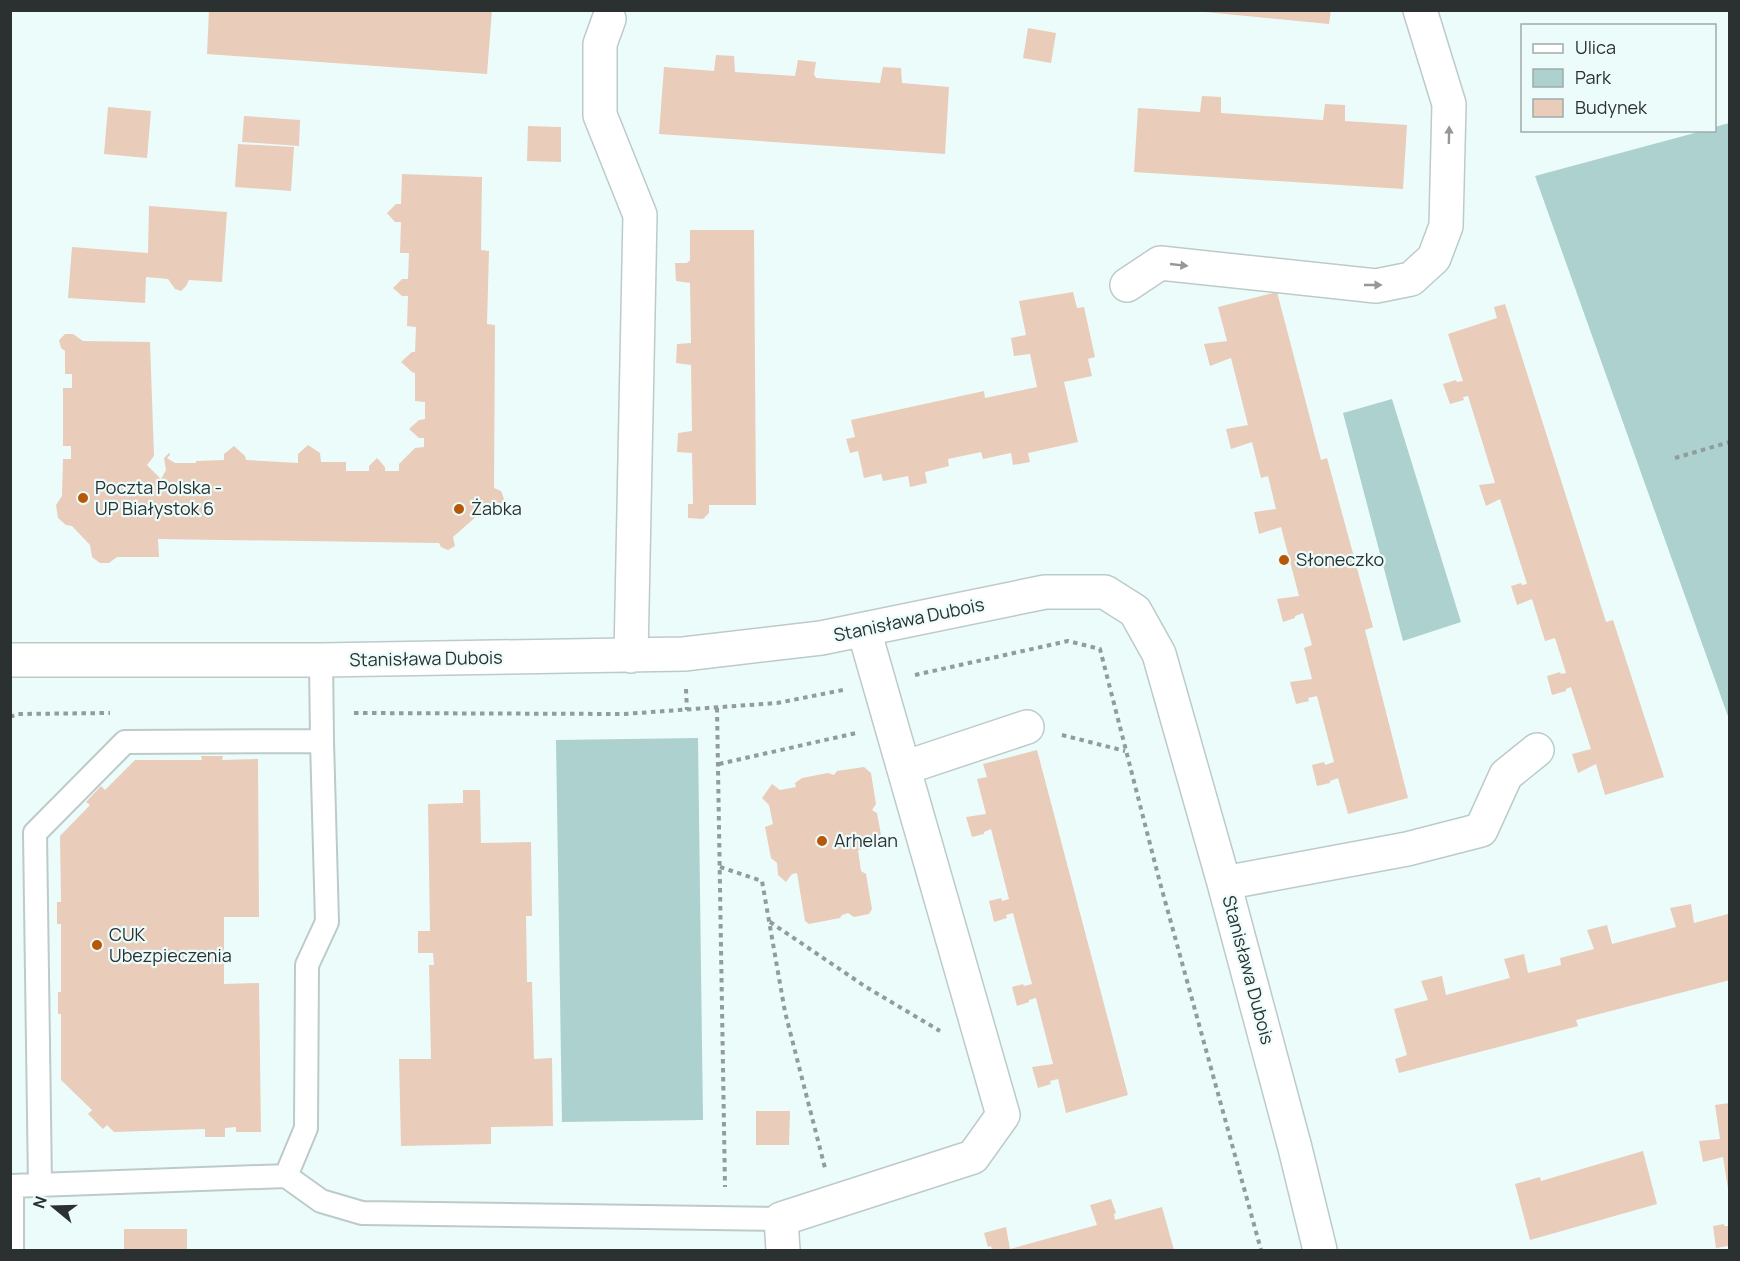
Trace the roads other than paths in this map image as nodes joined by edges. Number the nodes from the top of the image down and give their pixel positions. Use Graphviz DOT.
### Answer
graph roads {
  1 [pos="1420,10"];
  2 [pos="609,20"];
  3 [pos="1127,285"];
  4 [pos="864,630"];
  5 [pos="631,656"];
  6 [pos="10,660"];
  7 [pos="321,660"];
  8 [pos="1027,726"];
  9 [pos="322,741"];
  10 [pos="1537,750"];
  11 [pos="904,768"];
  12 [pos="1224,883"];
  13 [pos="286,1176"];
  14 [pos="40,1185"];
  15 [pos="11,1186"];
  16 [pos="782,1235"];
  17 [pos="12,1251"];
  18 [pos="1320,1251"];
  3 -- 1 [label="street, one-way"];
  2 -- 5 [label="street"];
  4 -- 5 [label="street, Stanisława Dubois"];
  4 -- 11 [label="street"];
  4 -- 12 [label="street, Stanisława Dubois"];
  5 -- 7 [label="street, Stanisława Dubois"];
  6 -- 7 [label="street, Stanisława Dubois"];
  7 -- 9 [label="lane"];
  8 -- 11 [label="street"];
  9 -- 13 [label="lane"];
  9 -- 14 [label="lane"];
  10 -- 12 [label="street"];
  11 -- 16 [label="street"];
  12 -- 18 [label="street, Stanisława Dubois"];
  13 -- 14 [label="lane"];
  13 -- 16 [label="lane"];
  14 -- 15 [label="lane"];
  15 -- 17 [label="lane"];
}
